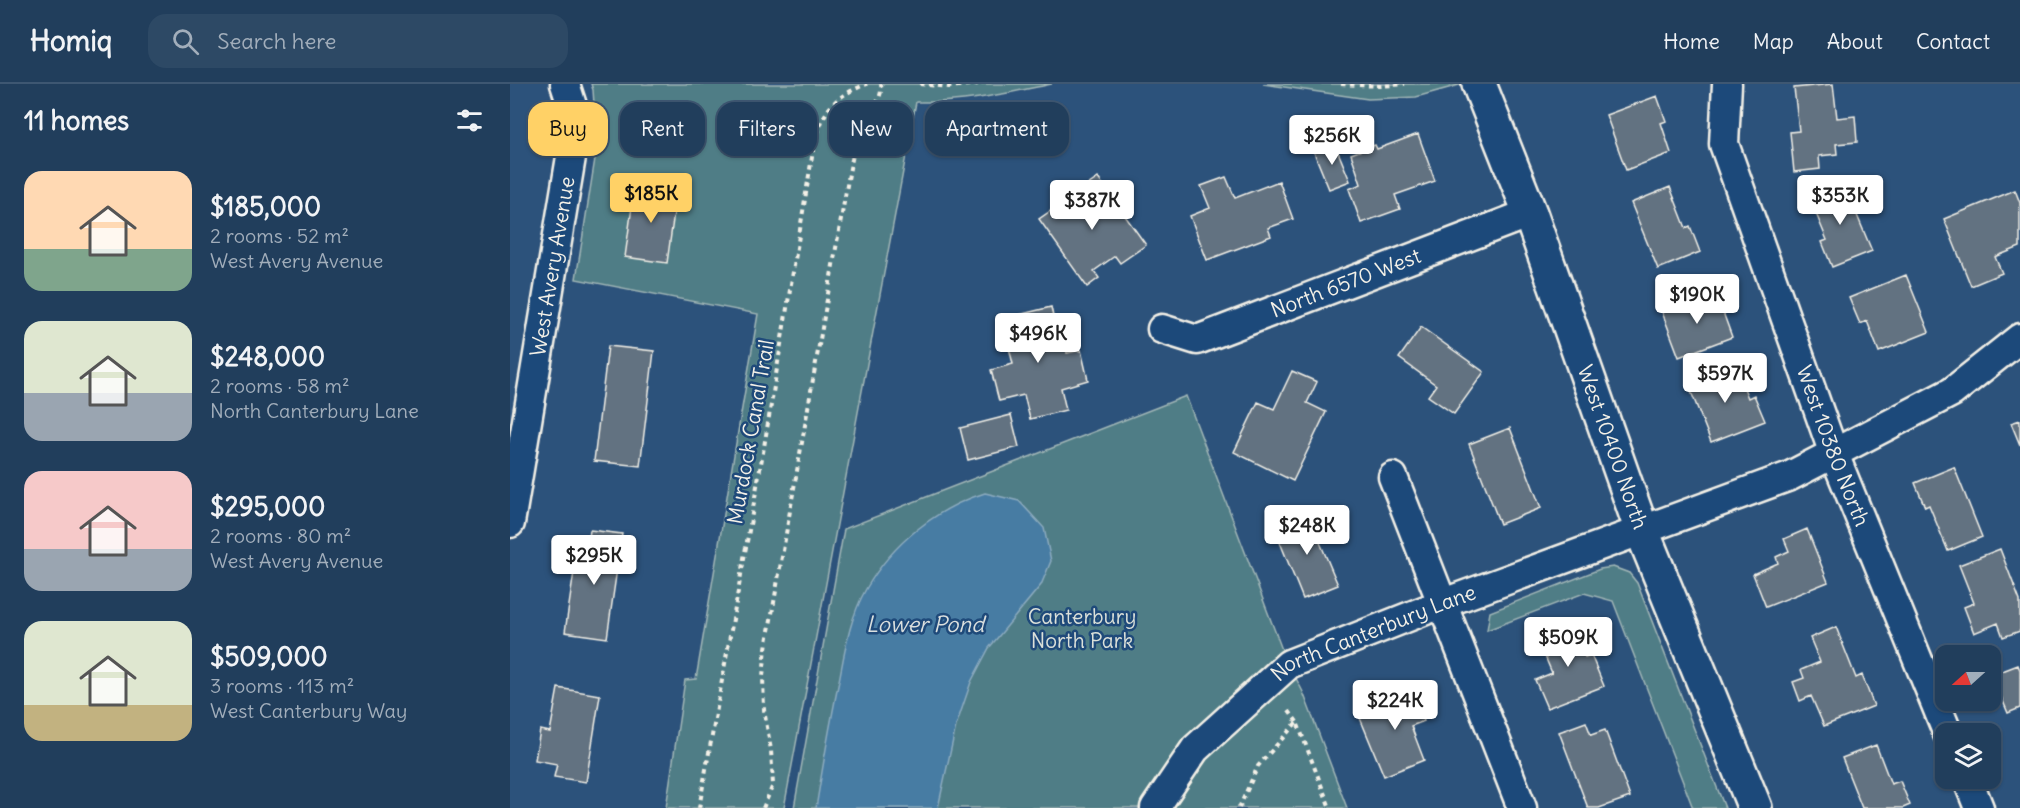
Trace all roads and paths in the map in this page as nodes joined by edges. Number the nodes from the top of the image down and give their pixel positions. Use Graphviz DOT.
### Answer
graph roads {
  1 [pos="565,84"];
  2 [pos="865,84"];
  3 [pos="882,84"];
  4 [pos="920,84"];
  5 [pos="978,84"];
  6 [pos="1341,84"];
  7 [pos="1405,84"];
  8 [pos="1479,84"];
  9 [pos="1727,84"];
  10 [pos="1530,213"];
  11 [pos="1162,329"];
  12 [pos="2020,338"];
  13 [pos="1834,454"];
  14 [pos="1393,477"];
  15 [pos="513,491"];
  16 [pos="510,523"];
  17 [pos="1642,531"];
  18 [pos="1441,604"];
  19 [pos="1289,711"];
  20 [pos="1297,722"];
  21 [pos="1944,723"];
  22 [pos="1971,789"];
  23 [pos="699,808"];
  24 [pos="763,808"];
  25 [pos="1155,808"];
  26 [pos="1239,808"];
  27 [pos="1330,808"];
  28 [pos="1522,808"];
  29 [pos="1755,808"];
  30 [pos="1979,808"];
  1 -- 15 [label="street, West Avery Avenue"];
  2 -- 23 [label="path, Murdock Canal Trail"];
  3 -- 24 [label="path"];
  4 -- 5 [label="path"];
  6 -- 7 [label="path"];
  8 -- 10 [label="street, West 10400 North"];
  9 -- 13 [label="street, West 10380 North"];
  10 -- 11 [label="street, North 6570 West"];
  10 -- 17 [label="street, West 10400 North"];
  12 -- 13 [label="street, North Canterbury Lane"];
  13 -- 17 [label="street, North Canterbury Lane"];
  13 -- 21 [label="street, West 10380 North"];
  14 -- 18 [label="street"];
  15 -- 16 [label="street, West Avery Avenue"];
  17 -- 18 [label="street, North Canterbury Lane"];
  17 -- 29 [label="street, West 10400 North"];
  18 -- 25 [label="street, North Canterbury Lane"];
  18 -- 28 [label="street"];
  19 -- 20 [label="path"];
  20 -- 26 [label="path"];
  20 -- 27 [label="path"];
  22 -- 30 [label="street"];
}
